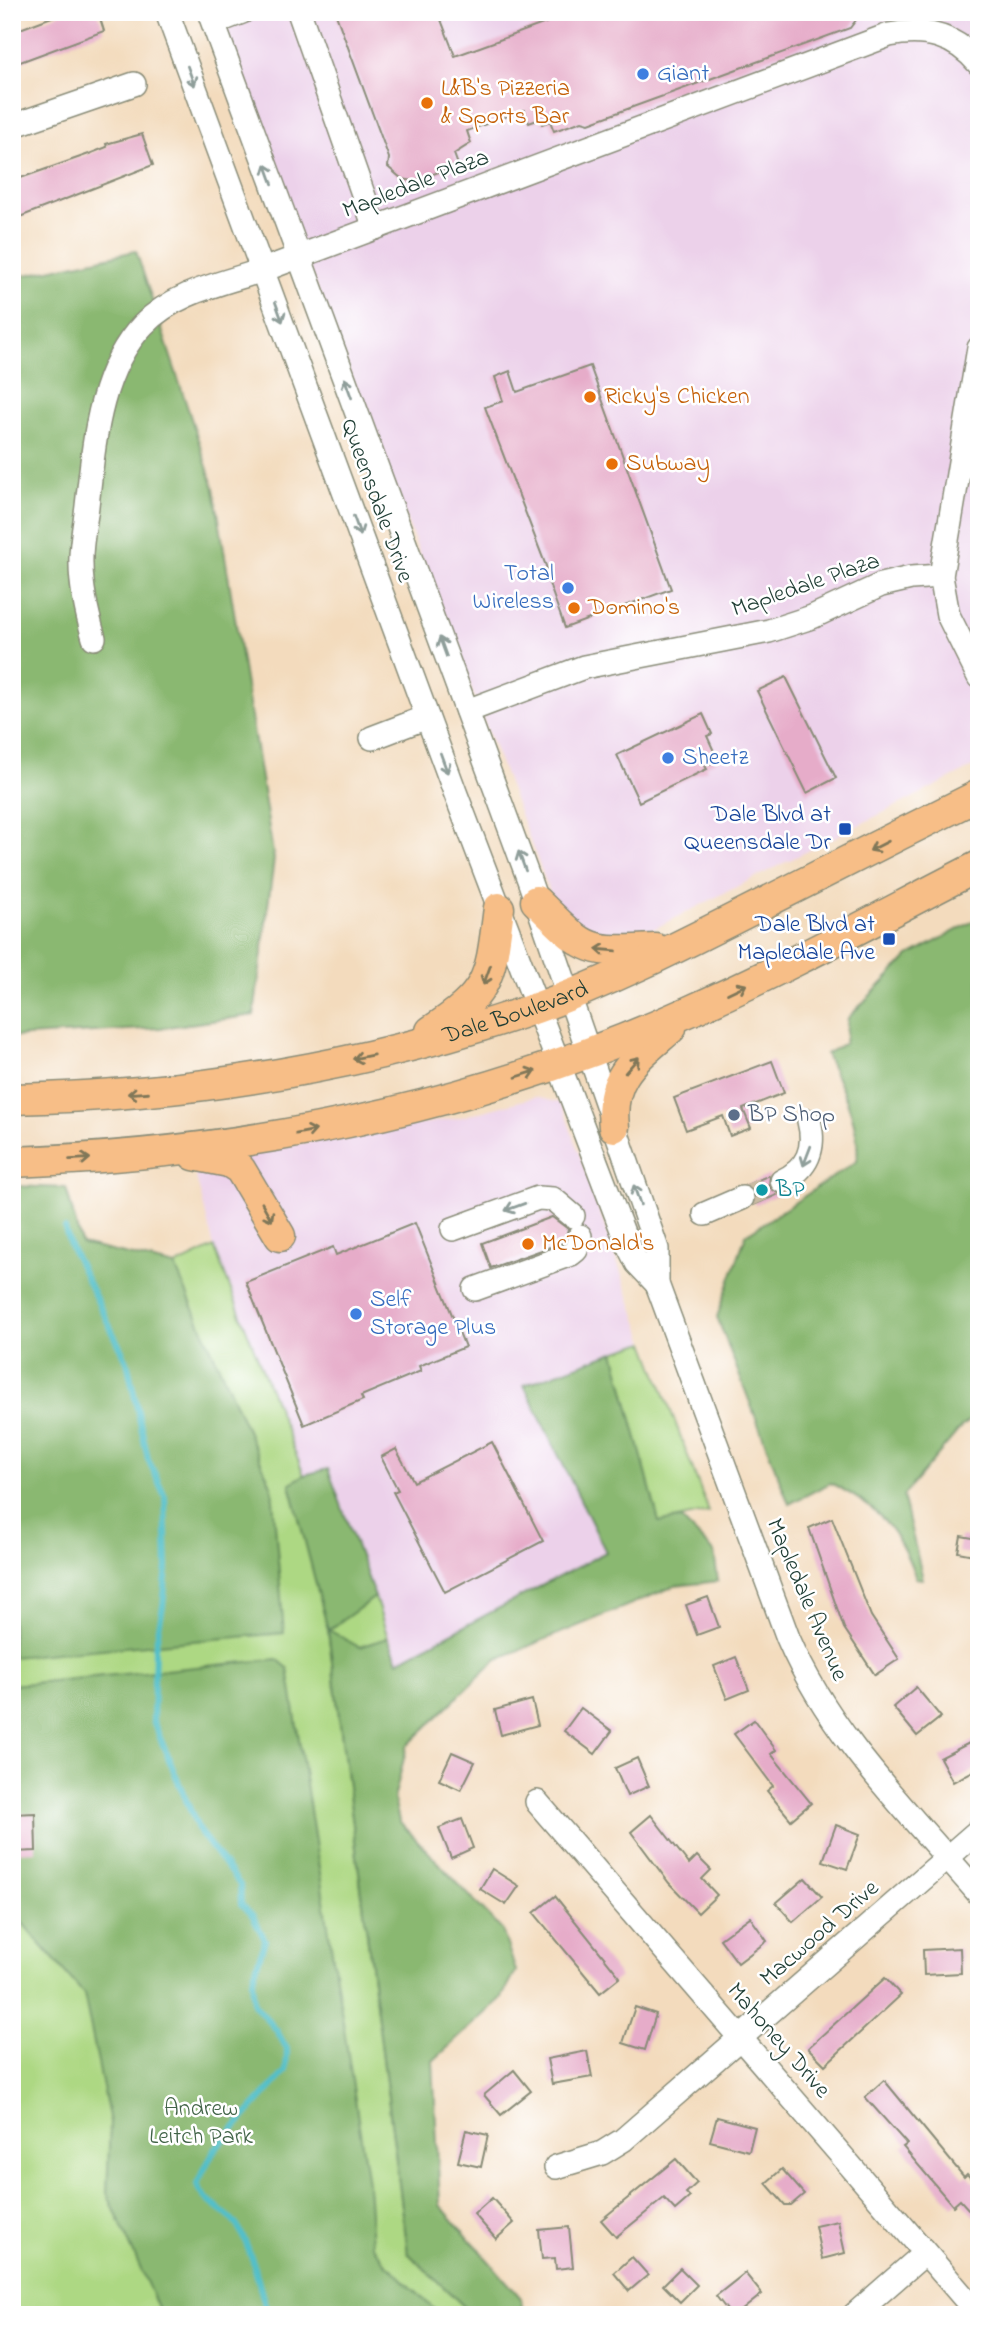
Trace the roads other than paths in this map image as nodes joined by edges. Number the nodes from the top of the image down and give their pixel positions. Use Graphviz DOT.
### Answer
graph roads {
  1 [pos="167,12"];
  2 [pos="242,12"];
  3 [pos="299,12"];
  4 [pos="211,18"];
  5 [pos="979,64"];
  6 [pos="134,84"];
  7 [pos="12,126"];
  8 [pos="375,228"];
  9 [pos="300,257"];
  10 [pos="263,270"];
  11 [pos="979,348"];
  12 [pos="941,576"];
  13 [pos="94,638"];
  14 [pos="979,677"];
  15 [pos="467,711"];
  16 [pos="427,718"];
  17 [pos="372,738"];
  18 [pos="979,794"];
  19 [pos="979,866"];
  20 [pos="536,901"];
  21 [pos="499,908"];
  22 [pos="674,948"];
  23 [pos="568,995"];
  24 [pos="537,1008"];
  25 [pos="690,1012"];
  26 [pos="408,1046"];
  27 [pos="588,1053"];
  28 [pos="558,1064"];
  29 [pos="12,1099"];
  30 [pos="809,1121"];
  31 [pos="614,1127"];
  32 [pos="177,1152"];
  33 [pos="12,1162"];
  34 [pos="782,1181"];
  35 [pos="742,1198"];
  36 [pos="705,1213"];
  37 [pos="453,1229"];
  38 [pos="281,1236"];
  39 [pos="657,1284"];
  40 [pos="475,1289"];
  41 [pos="537,1802"];
  42 [pos="979,1829"];
  43 [pos="947,1857"];
  44 [pos="979,1894"];
  45 [pos="740,2038"];
  46 [pos="556,2167"];
  47 [pos="925,2253"];
  48 [pos="854,2315"];
  49 [pos="979,2315"];
  1 -- 10 [label="street, Queensdale Drive, one-way"];
  2 -- 4 [label="street"];
  3 -- 8 [label="street"];
  9 -- 4 [label="street, Queensdale Drive, one-way"];
  5 -- 8 [label="street, Mapledale Plaza"];
  6 -- 7 [label="street"];
  8 -- 9 [label="street, Mapledale Plaza"];
  9 -- 10 [label="street, Mapledale Plaza"];
  15 -- 9 [label="street, Queensdale Drive, one-way"];
  10 -- 13 [label="street, Mapledale Plaza"];
  10 -- 16 [label="street, Queensdale Drive, one-way"];
  11 -- 12 [label="street"];
  12 -- 14 [label="street"];
  12 -- 15 [label="street, Mapledale Plaza"];
  20 -- 15 [label="street, Queensdale Drive, one-way"];
  16 -- 17 [label="street"];
  16 -- 21 [label="street, Queensdale Drive, one-way"];
  18 -- 22 [label="main road, Dale Boulevard, one-way"];
  25 -- 19 [label="main road, one-way"];
  22 -- 20 [label="main road, one-way"];
  20 -- 23 [label="street, Queensdale Drive"];
  21 -- 24 [label="street, Queensdale Drive"];
  21 -- 26 [label="main road, one-way"];
  22 -- 23 [label="main road, Dale Boulevard"];
  23 -- 24 [label="main road, Dale Boulevard"];
  23 -- 27 [label="street, Mapledale Avenue"];
  24 -- 26 [label="main road, Dale Boulevard"];
  24 -- 28 [label="street, Mapledale Avenue"];
  25 -- 27 [label="main road"];
  31 -- 25 [label="main road, one-way"];
  26 -- 29 [label="main road, Dale Boulevard, one-way"];
  27 -- 28 [label="main road"];
  27 -- 31 [label="street, Mapledale Avenue"];
  32 -- 28 [label="main road, one-way"];
  28 -- 39 [label="street, Mapledale Avenue"];
  30 -- 34 [label="street, one-way"];
  39 -- 31 [label="street, Mapledale Avenue, one-way"];
  33 -- 32 [label="main road, one-way"];
  32 -- 38 [label="main road, one-way"];
  35 -- 36 [label="street"];
  40 -- 37 [label="street, one-way"];
  39 -- 43 [label="street, Mapledale Avenue"];
  41 -- 45 [label="street, Mahoney Drive"];
  42 -- 43 [label="street, Macwood Drive"];
  43 -- 44 [label="street, Mapledale Avenue"];
  43 -- 45 [label="street, Macwood Drive"];
  45 -- 46 [label="street, Macwood Drive"];
  45 -- 47 [label="street, Mahoney Drive"];
  47 -- 48 [label="street"];
  47 -- 49 [label="street, Mahoney Drive"];
}
